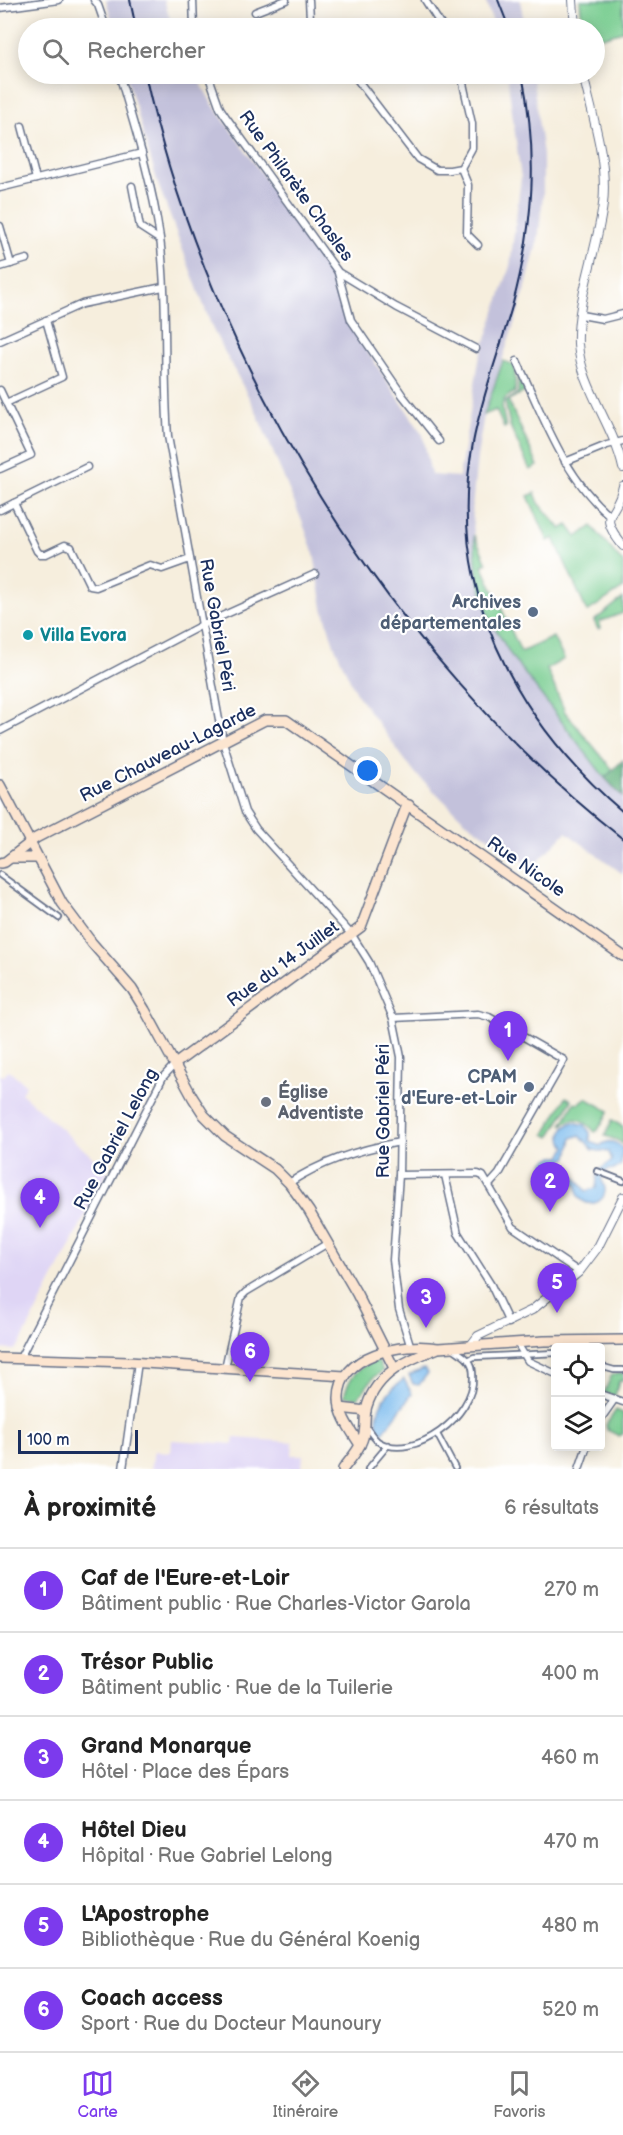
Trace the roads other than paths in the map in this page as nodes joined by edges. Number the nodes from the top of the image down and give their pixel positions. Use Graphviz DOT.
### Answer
graph roads {
  1 [pos="59,0"];
  2 [pos="94,0"];
  3 [pos="193,0"];
  4 [pos="286,0"];
  5 [pos="309,0"];
  6 [pos="425,0"];
  7 [pos="573,0"];
  8 [pos="0,8"];
  9 [pos="255,12"];
  10 [pos="103,18"];
  11 [pos="194,18"];
  12 [pos="310,18"];
  13 [pos="437,18"];
  14 [pos="574,18"];
  15 [pos="122,84"];
  16 [pos="212,84"];
  17 [pos="361,84"];
  18 [pos="463,84"];
  19 [pos="585,84"];
  20 [pos="22,126"];
  21 [pos="142,153"];
  22 [pos="461,168"];
  23 [pos="36,179"];
  24 [pos="132,186"];
  25 [pos="0,188"];
  26 [pos="0,226"];
  27 [pos="160,240"];
  28 [pos="478,245"];
  29 [pos="27,259"];
  30 [pos="11,264"];
  31 [pos="0,267"];
  32 [pos="338,272"];
  33 [pos="163,287"];
  34 [pos="623,314"];
  35 [pos="580,315"];
  36 [pos="46,320"];
  37 [pos="0,341"];
  38 [pos="476,349"];
  39 [pos="517,361"];
  40 [pos="0,390"];
  41 [pos="6,403"];
  42 [pos="439,441"];
  43 [pos="620,443"];
  44 [pos="565,462"];
  45 [pos="87,467"];
  46 [pos="623,468"];
  47 [pos="0,469"];
  48 [pos="623,486"];
  49 [pos="14,504"];
  50 [pos="0,510"];
  51 [pos="609,515"];
  52 [pos="623,546"];
  53 [pos="190,559"];
  54 [pos="315,574"];
  55 [pos="202,625"];
  56 [pos="0,731"];
  57 [pos="223,742"];
  58 [pos="0,785"];
  59 [pos="409,805"];
  60 [pos="29,843"];
  61 [pos="11,858"];
  62 [pos="37,858"];
  63 [pos="0,863"];
  64 [pos="0,875"];
  65 [pos="59,918"];
  66 [pos="352,935"];
  67 [pos="623,957"];
  68 [pos="393,1018"];
  69 [pos="175,1064"];
  70 [pos="400,1142"];
  71 [pos="597,1171"];
  72 [pos="399,1175"];
  73 [pos="446,1175"];
  74 [pos="623,1181"];
  75 [pos="289,1183"];
  76 [pos="489,1185"];
  77 [pos="623,1197"];
  78 [pos="620,1211"];
  79 [pos="328,1243"];
  80 [pos="579,1272"];
  81 [pos="510,1323"];
  82 [pos="623,1340"];
  83 [pos="517,1343"];
  84 [pos="471,1345"];
  85 [pos="452,1347"];
  86 [pos="411,1348"];
  87 [pos="438,1348"];
  88 [pos="386,1352"];
  89 [pos="522,1353"];
  90 [pos="551,1353"];
  91 [pos="0,1358"];
  92 [pos="20,1358"];
  93 [pos="468,1359"];
  94 [pos="138,1362"];
  95 [pos="605,1367"];
  96 [pos="225,1368"];
  97 [pos="394,1368"];
  98 [pos="623,1370"];
  99 [pos="551,1372"];
  100 [pos="345,1376"];
  101 [pos="605,1396"];
  102 [pos="614,1400"];
  103 [pos="623,1402"];
  104 [pos="340,1408"];
  105 [pos="366,1411"];
  106 [pos="605,1413"];
  107 [pos="365,1425"];
  108 [pos="436,1434"];
  109 [pos="360,1445"];
  110 [pos="388,1445"];
  111 [pos="585,1451"];
  112 [pos="123,1469"];
  113 [pos="343,1469"];
  114 [pos="368,1469"];
  115 [pos="455,1469"];
  116 [pos="579,1469"];
  1 -- 8 [label="street"];
  2 -- 10 [label="street"];
  3 -- 11 [label="street"];
  4 -- 9 [label="street"];
  5 -- 12 [label="street"];
  6 -- 13 [label="street"];
  7 -- 14 [label="street"];
  15 -- 21 [label="street, Rue Gabriel Péri"];
  16 -- 32 [label="street, Rue Philarète Chasles"];
  17 -- 22 [label="street"];
  18 -- 22 [label="street"];
  19 -- 35 [label="street"];
  20 -- 23 [label="street"];
  21 -- 23 [label="street"];
  21 -- 27 [label="street, Rue Gabriel Péri"];
  22 -- 28 [label="street"];
  23 -- 25 [label="street"];
  24 -- 27 [label="street"];
  26 -- 30 [label="street"];
  27 -- 33 [label="street, Rue Gabriel Péri"];
  29 -- 30 [label="street"];
  30 -- 31 [label="street"];
  32 -- 38 [label="street, Rue Philarète Chasles"];
  32 -- 42 [label="street"];
  33 -- 36 [label="street"];
  33 -- 53 [label="street, Rue Gabriel Péri"];
  34 -- 35 [label="street"];
  35 -- 43 [label="street"];
  36 -- 37 [label="street"];
  36 -- 41 [label="street"];
  39 -- 44 [label="street"];
  40 -- 41 [label="street"];
  41 -- 47 [label="street"];
  43 -- 44 [label="street"];
  43 -- 46 [label="street"];
  44 -- 51 [label="street"];
  45 -- 49 [label="street"];
  48 -- 51 [label="street"];
  49 -- 50 [label="street"];
  49 -- 53 [label="street"];
  51 -- 52 [label="street"];
  53 -- 55 [label="street, Rue Gabriel Péri"];
  54 -- 55 [label="street"];
  55 -- 56 [label="street"];
  55 -- 57 [label="street, Rue Gabriel Péri"];
  57 -- 59 [label="main road, Rue Chauveau-Lagarde"];
  57 -- 60 [label="main road, Rue Chauveau-Lagarde"];
  57 -- 66 [label="street, Rue Gabriel Péri"];
  58 -- 60 [label="main road"];
  59 -- 66 [label="main road, Rue du 14 Juillet"];
  59 -- 67 [label="main road, Rue Nicole"];
  60 -- 61 [label="main road, Rue Chauveau-Lagarde"];
  60 -- 62 [label="main road"];
  61 -- 62 [label="main road"];
  61 -- 63 [label="main road"];
  62 -- 69 [label="main road"];
  64 -- 65 [label="street"];
  66 -- 68 [label="street, Rue Gabriel Péri"];
  66 -- 69 [label="main road, Rue du 14 Juillet"];
  68 -- 70 [label="street, Rue Gabriel Péri"];
  68 -- 76 [label="street"];
  69 -- 75 [label="main road"];
  69 -- 92 [label="street, Rue Gabriel Lelong"];
  70 -- 72 [label="street, Rue Gabriel Péri"];
  70 -- 75 [label="street"];
  71 -- 74 [label="street"];
  72 -- 73 [label="street"];
  72 -- 86 [label="street, Rue Gabriel Péri"];
  73 -- 76 [label="street"];
  73 -- 81 [label="street"];
  75 -- 79 [label="main road"];
  76 -- 80 [label="street"];
  77 -- 78 [label="street"];
  78 -- 80 [label="street"];
  79 -- 88 [label="main road"];
  79 -- 96 [label="street"];
  80 -- 81 [label="street"];
  81 -- 84 [label="street"];
  82 -- 83 [label="main road"];
  83 -- 84 [label="main road"];
  83 -- 89 [label="street"];
  84 -- 85 [label="main road"];
  85 -- 87 [label="main road"];
  85 -- 93 [label="street"];
  86 -- 87 [label="main road"];
  86 -- 88 [label="main road"];
  87 -- 97 [label="main road"];
  88 -- 97 [label="main road"];
  88 -- 100 [label="main road"];
  89 -- 90 [label="street"];
  89 -- 93 [label="street"];
  89 -- 99 [label="street"];
  91 -- 92 [label="main road"];
  92 -- 94 [label="main road"];
  93 -- 108 [label="street"];
  94 -- 96 [label="main road"];
  94 -- 112 [label="street"];
  95 -- 98 [label="street"];
  96 -- 100 [label="main road"];
  97 -- 105 [label="main road"];
  100 -- 104 [label="main road"];
  101 -- 102 [label="street"];
  102 -- 103 [label="street"];
  102 -- 106 [label="street"];
  104 -- 105 [label="main road"];
  104 -- 109 [label="main road"];
  105 -- 107 [label="main road"];
  107 -- 109 [label="main road"];
  107 -- 110 [label="street"];
  108 -- 110 [label="street"];
  108 -- 115 [label="street"];
  109 -- 113 [label="main road"];
  110 -- 114 [label="street"];
  111 -- 116 [label="street"];
}
